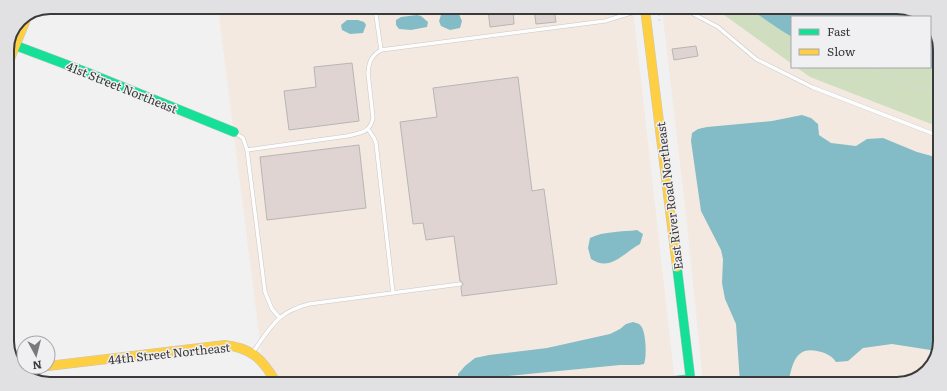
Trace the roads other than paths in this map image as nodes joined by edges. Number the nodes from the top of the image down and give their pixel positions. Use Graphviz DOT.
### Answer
graph roads {
  1 [pos="376,14"];
  2 [pos="628,14"];
  3 [pos="645,14"];
  4 [pos="694,14"];
  5 [pos="14,45"];
  6 [pos="381,50"];
  7 [pos="368,129"];
  8 [pos="234,132"];
  9 [pos="933,134"];
  10 [pos="247,150"];
  11 [pos="460,284"];
  12 [pos="393,293"];
  13 [pos="279,317"];
  14 [pos="252,352"];
  15 [pos="56,365"];
  16 [pos="273,377"];
  17 [pos="690,377"];
  1 -- 6 [label="lane"];
  2 -- 6 [label="lane"];
  3 -- 17 [label="street, East River Road Northeast"];
  4 -- 9 [label="lane"];
  5 -- 8 [label="street, 41st Street Northeast"];
  6 -- 7 [label="lane"];
  7 -- 10 [label="lane"];
  7 -- 12 [label="lane"];
  8 -- 10 [label="lane"];
  10 -- 13 [label="lane"];
  11 -- 12 [label="lane"];
  12 -- 13 [label="lane"];
  13 -- 14 [label="lane"];
  14 -- 15 [label="street, 44th Street Northeast"];
  14 -- 16 [label="street"];
}
